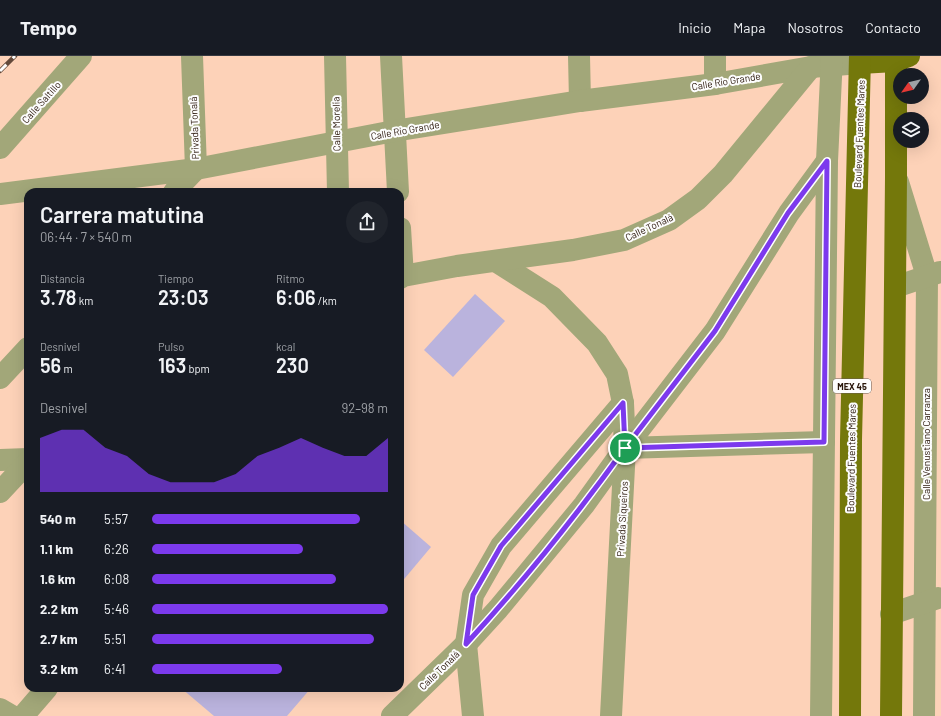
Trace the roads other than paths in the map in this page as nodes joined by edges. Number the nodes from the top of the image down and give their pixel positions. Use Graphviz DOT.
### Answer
graph roads {
  1 [pos="81,56"];
  2 [pos="192,56"];
  3 [pos="335,56"];
  4 [pos="391,56"];
  5 [pos="579,56"];
  6 [pos="715,56"];
  7 [pos="900,58"];
  8 [pos="860,60"];
  9 [pos="825,63"];
  10 [pos="715,84"];
  11 [pos="580,101"];
  12 [pos="394,132"];
  13 [pos="337,142"];
  14 [pos="0,148"];
  15 [pos="827,161"];
  16 [pos="196,169"];
  17 [pos="896,177"];
  18 [pos="47,188"];
  19 [pos="178,188"];
  20 [pos="338,188"];
  21 [pos="398,188"];
  22 [pos="24,191"];
  23 [pos="0,194"];
  24 [pos="497,262"];
  25 [pos="934,274"];
  26 [pos="404,276"];
  27 [pos="895,287"];
  28 [pos="24,352"];
  29 [pos="0,378"];
  30 [pos="623,403"];
  31 [pos="824,442"];
  32 [pos="625,448"];
  33 [pos="0,460"];
  34 [pos="24,461"];
  35 [pos="24,465"];
  36 [pos="0,492"];
  37 [pos="933,600"];
  38 [pos="891,614"];
  39 [pos="466,644"];
  40 [pos="44,692"];
  41 [pos="0,709"];
  42 [pos="12,716"];
  43 [pos="23,716"];
  44 [pos="392,716"];
  45 [pos="473,716"];
  46 [pos="611,716"];
  47 [pos="820,716"];
  48 [pos="850,716"];
  49 [pos="890,716"];
  50 [pos="924,716"];
  1 -- 14 [label="street, Calle Saltillo"];
  2 -- 16 [label="street, Privada Tonalá"];
  3 -- 13 [label="street, Calle Morelia"];
  4 -- 12 [label="street"];
  5 -- 11 [label="street"];
  6 -- 10 [label="street"];
  7 -- 8 [label="main road"];
  7 -- 17 [label="main road"];
  8 -- 9 [label="street"];
  8 -- 48 [label="main road, Boulevard Fuentes Mares / MEX 45"];
  9 -- 10 [label="street, Calle Río Grande"];
  9 -- 15 [label="street"];
  9 -- 24 [label="street, Calle Tonalá"];
  10 -- 11 [label="street, Calle Río Grande"];
  11 -- 12 [label="street, Calle Río Grande"];
  12 -- 13 [label="street, Calle Río Grande"];
  12 -- 21 [label="street"];
  13 -- 16 [label="street, Calle Río Grande"];
  13 -- 20 [label="street, Calle Morelia"];
  15 -- 31 [label="street"];
  15 -- 32 [label="street, Calle Tonalá"];
  16 -- 18 [label="street, Calle Río Grande"];
  16 -- 19 [label="street, Privada Tonalá"];
  17 -- 25 [label="street, Calle Venustiano Carranza"];
  17 -- 27 [label="main road"];
  22 -- 23 [label="street, Calle Río Grande"];
  24 -- 26 [label="street, Calle Tonalá"];
  24 -- 30 [label="street, Privada Siqueiros"];
  25 -- 27 [label="street"];
  25 -- 37 [label="street, Calle Venustiano Carranza"];
  27 -- 38 [label="main road"];
  28 -- 29 [label="street"];
  30 -- 32 [label="street, Privada Siqueiros"];
  30 -- 39 [label="street"];
  31 -- 32 [label="street"];
  31 -- 47 [label="street"];
  32 -- 39 [label="street, Calle Tonalá"];
  32 -- 46 [label="street, Privada Siqueiros"];
  33 -- 34 [label="street"];
  35 -- 36 [label="street"];
  37 -- 38 [label="street"];
  37 -- 50 [label="street, Calle Venustiano Carranza"];
  38 -- 49 [label="main road"];
  39 -- 44 [label="street, Calle Tonalá"];
  39 -- 45 [label="street"];
  40 -- 43 [label="street"];
  41 -- 42 [label="street"];
}
